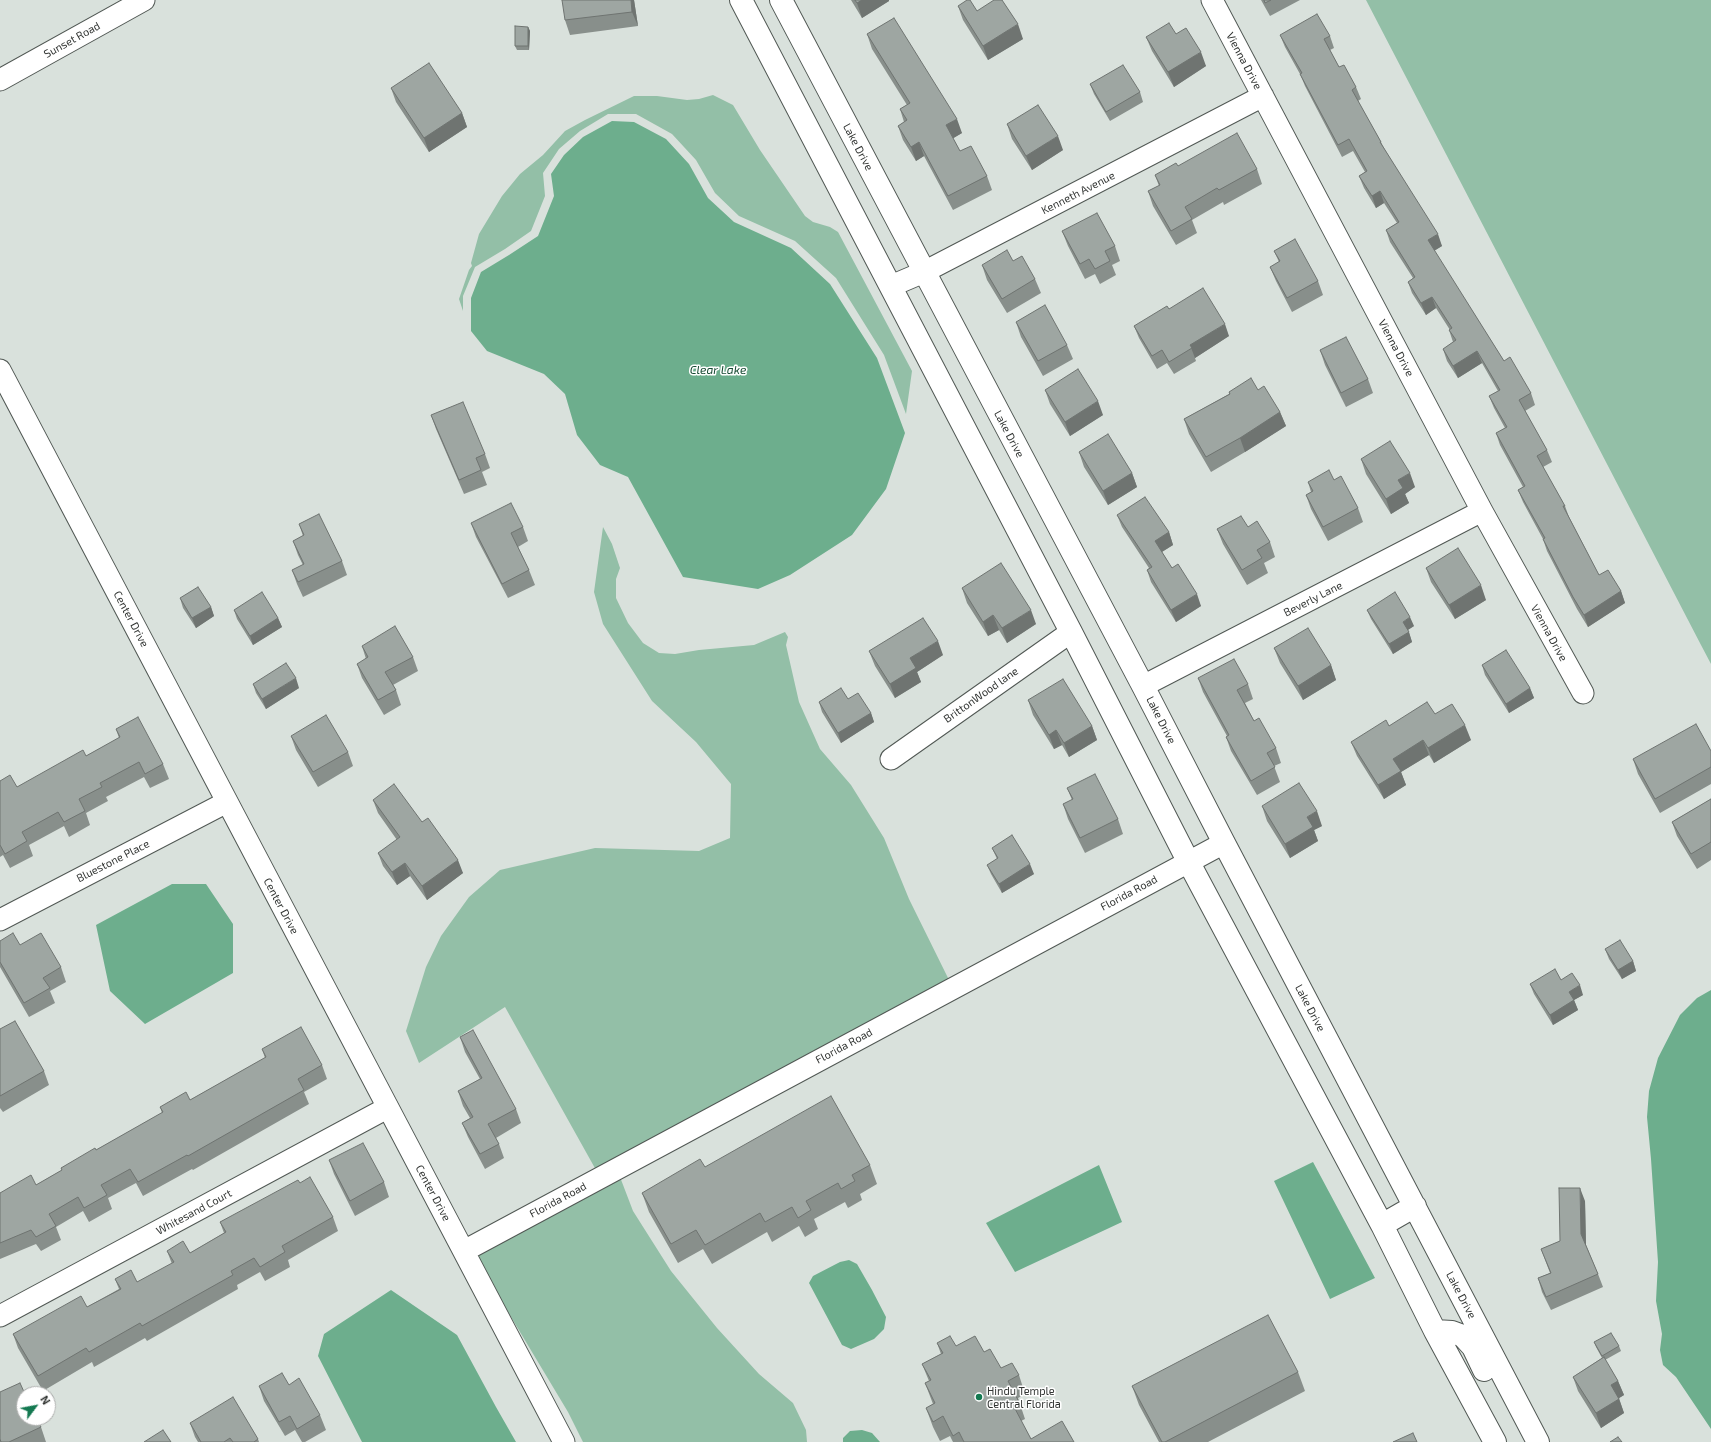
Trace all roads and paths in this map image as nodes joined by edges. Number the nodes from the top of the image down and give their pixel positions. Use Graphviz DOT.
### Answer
graph roads {
  1 [pos="144,0"];
  2 [pos="741,0"];
  3 [pos="781,0"];
  4 [pos="1212,0"];
  5 [pos="0,80"];
  6 [pos="1263,96"];
  7 [pos="924,272"];
  8 [pos="891,286"];
  9 [pos="0,370"];
  10 [pos="1482,511"];
  11 [pos="1071,632"];
  12 [pos="1143,686"];
  13 [pos="1583,693"];
  14 [pos="891,759"];
  15 [pos="227,802"];
  16 [pos="1224,843"];
  17 [pos="1188,861"];
  18 [pos="0,920"];
  19 [pos="387,1108"];
  20 [pos="1415,1206"];
  21 [pos="1382,1225"];
  22 [pos="464,1251"];
  23 [pos="0,1316"];
  24 [pos="1435,1331"];
  25 [pos="564,1442"];
  26 [pos="1495,1442"];
  27 [pos="1522,1442"];
  28 [pos="1538,1442"];
  1 -- 5 [label="street, Sunset Road"];
  2 -- 8 [label="main road"];
  3 -- 7 [label="main road, Lake Drive"];
  4 -- 6 [label="street, Vienna Drive"];
  6 -- 7 [label="street, Kenneth Avenue"];
  6 -- 10 [label="street, Vienna Drive"];
  7 -- 8 [label="street, Kenneth Avenue"];
  7 -- 12 [label="main road, Lake Drive"];
  8 -- 11 [label="main road"];
  9 -- 15 [label="street, Center Drive"];
  10 -- 12 [label="street, Beverly Lane"];
  10 -- 13 [label="street, Vienna Drive"];
  11 -- 14 [label="street, BrittonWood lane"];
  11 -- 17 [label="main road"];
  12 -- 16 [label="main road, Lake Drive"];
  15 -- 18 [label="street, Bluestone Place"];
  15 -- 19 [label="street, Center Drive"];
  16 -- 17 [label="street, Florida Road"];
  16 -- 20 [label="main road, Lake Drive"];
  17 -- 21 [label="main road"];
  17 -- 22 [label="street, Florida Road"];
  19 -- 22 [label="street, Center Drive"];
  19 -- 23 [label="street, Whitesand Court"];
  20 -- 21 [label="main road"];
  20 -- 28 [label="main road, Lake Drive"];
  21 -- 24 [label="main road"];
  22 -- 25 [label="street, Center Drive"];
  24 -- 26 [label="main road"];
  24 -- 27 [label="main road"];
}
